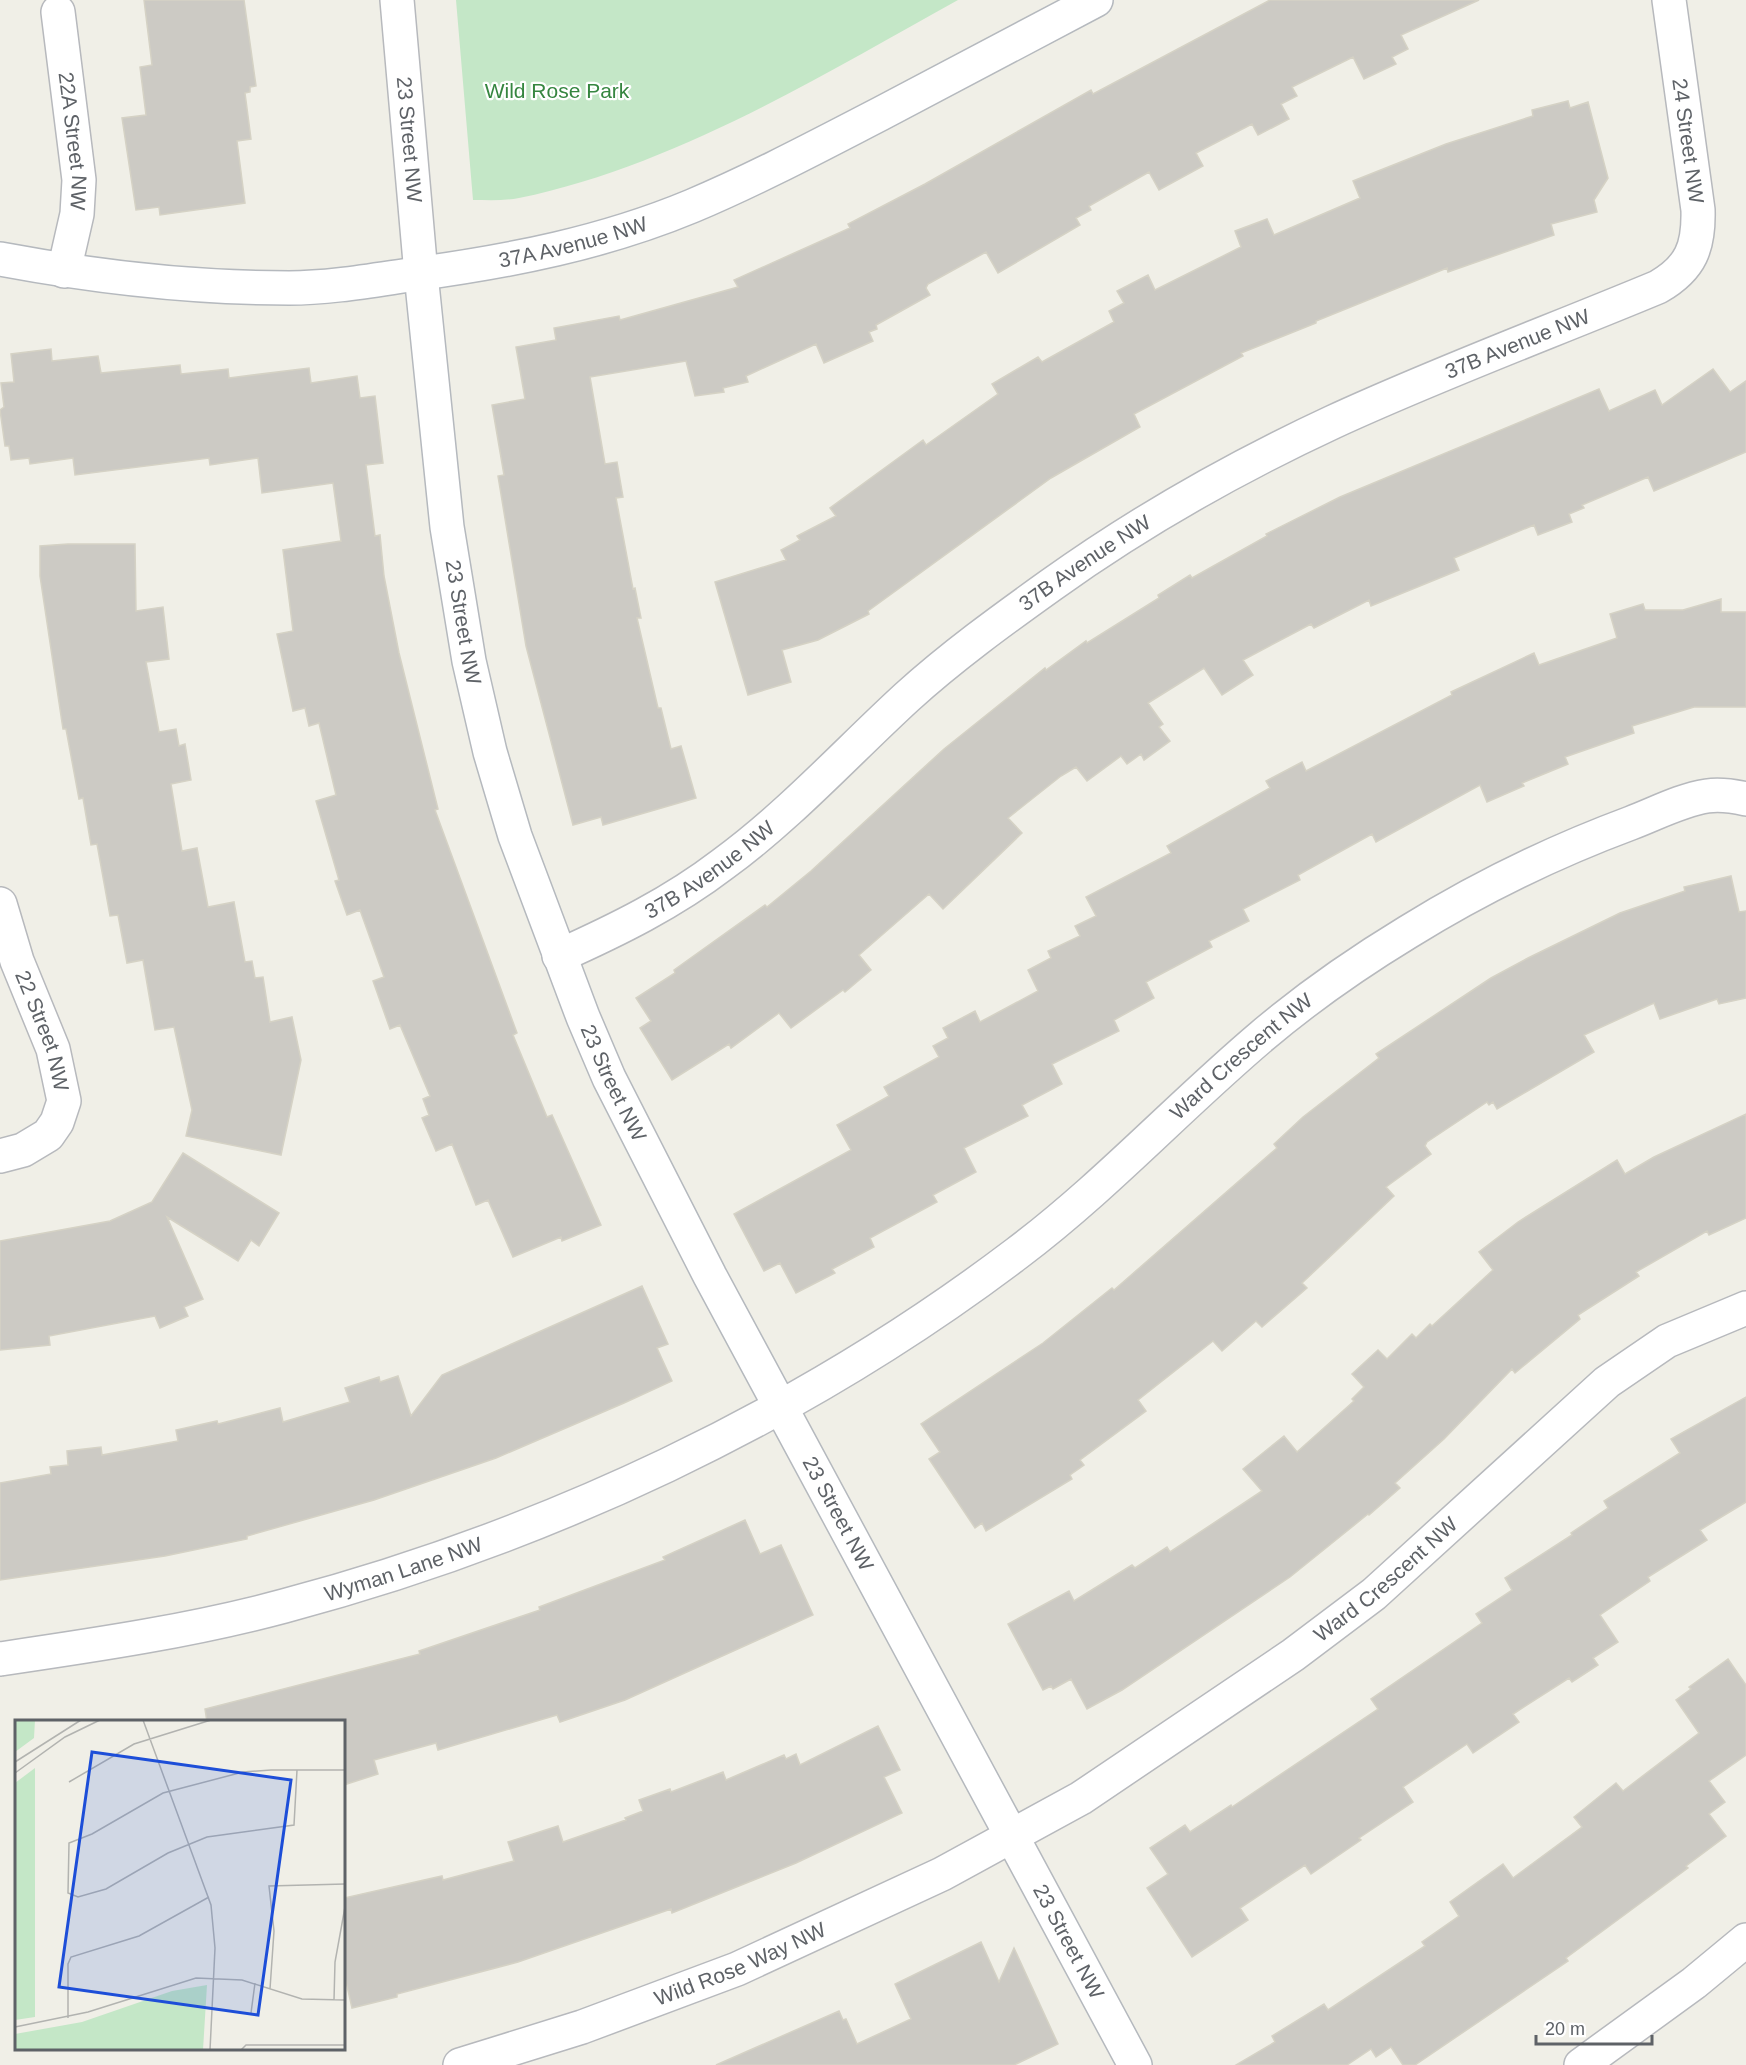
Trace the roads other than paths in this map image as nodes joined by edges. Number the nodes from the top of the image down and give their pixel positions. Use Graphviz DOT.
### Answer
graph roads {
  1 [pos="397,0"];
  2 [pos="1096,0"];
  3 [pos="1669,0"];
  4 [pos="58,12"];
  5 [pos="0,259"];
  6 [pos="64,271"];
  7 [pos="421,274"];
  8 [pos="1677,276"];
  9 [pos="1746,799"];
  10 [pos="0,904"];
  11 [pos="559,956"];
  12 [pos="0,1156"];
  13 [pos="1746,1308"];
  14 [pos="782,1405"];
  15 [pos="0,1659"];
  16 [pos="1011,1837"];
  17 [pos="1746,1940"];
  18 [pos="460,2065"];
  19 [pos="1135,2065"];
  20 [pos="1581,2065"];
  1 -- 7 [label="street, 23 Street NW"];
  2 -- 7 [label="street, 37A Avenue NW"];
  3 -- 8 [label="street, 24 Street NW"];
  4 -- 6 [label="street, 22A Street NW"];
  5 -- 6 [label="street, 37A Avenue NW"];
  6 -- 7 [label="street, 37A Avenue NW"];
  7 -- 11 [label="street, 23 Street NW"];
  8 -- 11 [label="street, 37B Avenue NW"];
  9 -- 14 [label="street, Ward Crescent NW"];
  10 -- 12 [label="street, 22 Street NW"];
  11 -- 14 [label="street, 23 Street NW"];
  13 -- 16 [label="street, Ward Crescent NW"];
  14 -- 15 [label="street, Wyman Lane NW"];
  14 -- 16 [label="street, 23 Street NW"];
  16 -- 18 [label="street, Wild Rose Way NW"];
  16 -- 19 [label="street, 23 Street NW"];
  17 -- 20 [label="street"];
}
